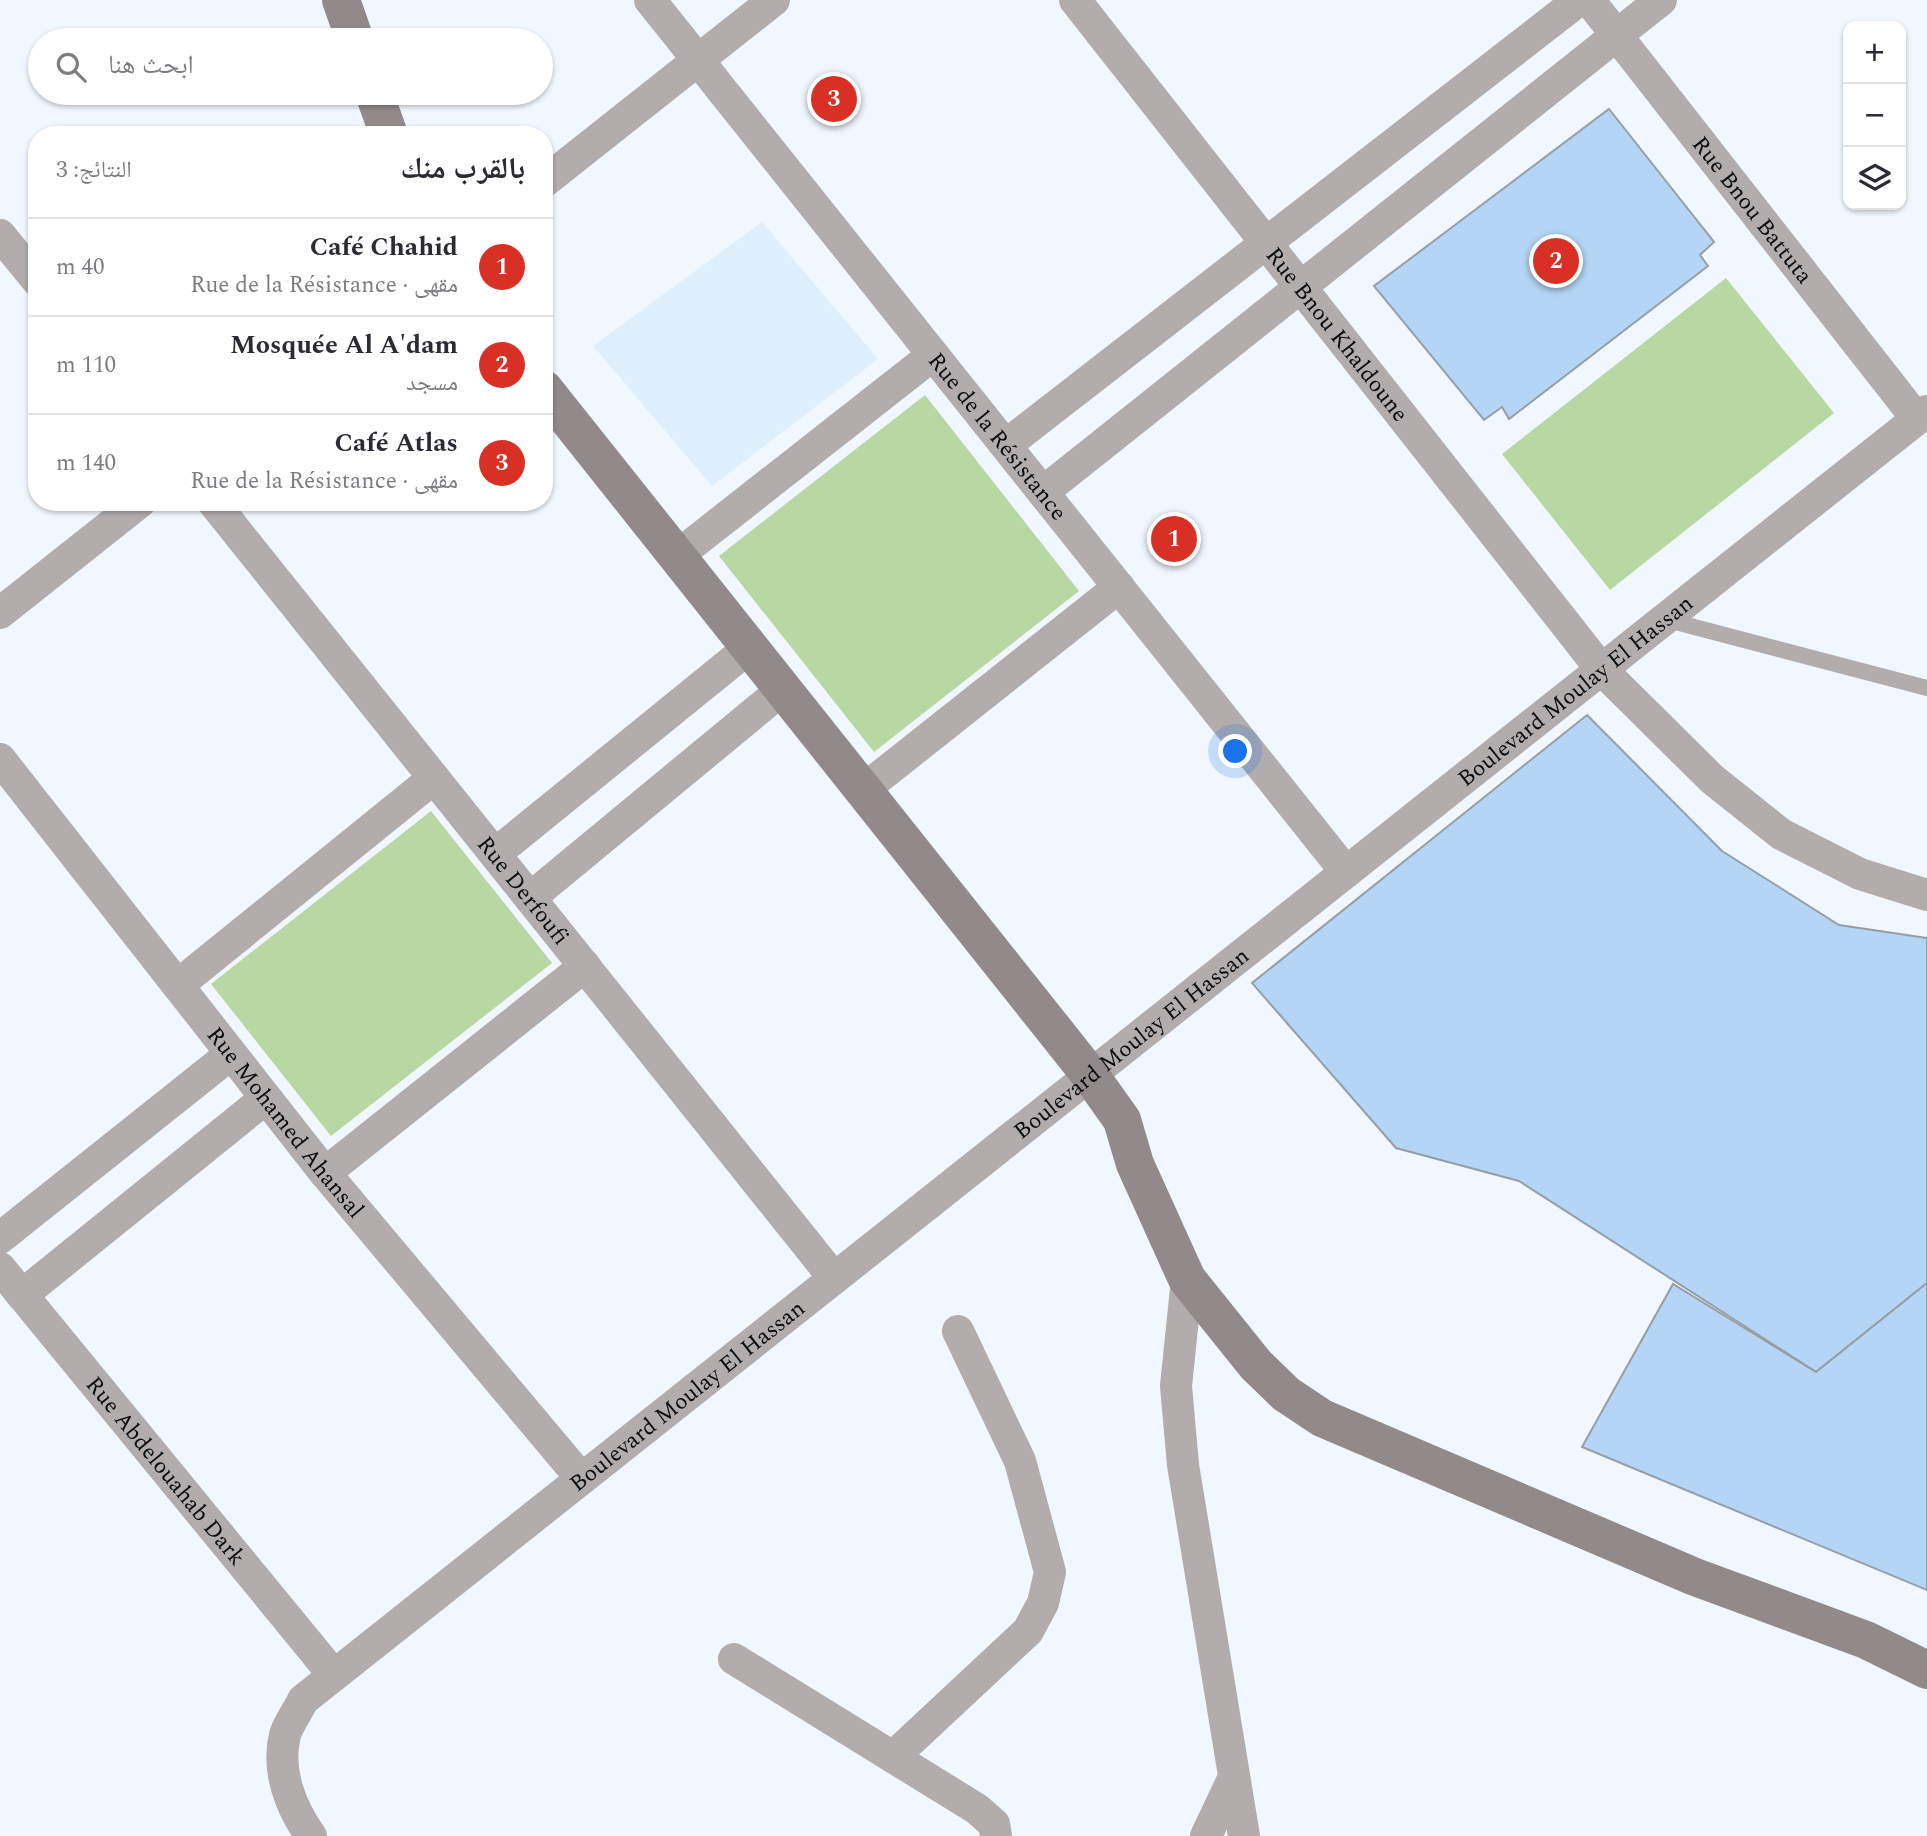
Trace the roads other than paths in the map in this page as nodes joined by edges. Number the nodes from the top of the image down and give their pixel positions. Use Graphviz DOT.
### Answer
graph roads {
  1 [pos="341,0"];
  2 [pos="650,0"];
  3 [pos="774,0"];
  4 [pos="1075,0"];
  5 [pos="1579,0"];
  6 [pos="1588,0"];
  7 [pos="1661,0"];
  8 [pos="351,28"];
  9 [pos="1616,36"];
  10 [pos="698,60"];
  11 [pos="378,105"];
  12 [pos="386,126"];
  13 [pos="553,175"];
  14 [pos="0,235"];
  15 [pos="1266,243"];
  16 [pos="28,269"];
  17 [pos="1300,286"];
  18 [pos="933,355"];
  19 [pos="553,400"];
  20 [pos="1922,415"];
  21 [pos="1006,445"];
  22 [pos="1043,492"];
  23 [pos="128,511"];
  24 [pos="220,511"];
  25 [pos="677,556"];
  26 [pos="1119,587"];
  27 [pos="0,613"];
  28 [pos="1664,619"];
  29 [pos="750,647"];
  30 [pos="1601,669"];
  31 [pos="1927,688"];
  32 [pos="783,689"];
  33 [pos="0,759"];
  34 [pos="434,778"];
  35 [pos="863,790"];
  36 [pos="495,854"];
  37 [pos="1346,872"];
  38 [pos="1927,895"];
  39 [pos="530,898"];
  40 [pos="584,966"];
  41 [pos="178,985"];
  42 [pos="231,1054"];
  43 [pos="1090,1075"];
  44 [pos="267,1098"];
  45 [pos="325,1172"];
  46 [pos="0,1238"];
  47 [pos="0,1268"];
  48 [pos="834,1278"];
  49 [pos="1187,1279"];
  50 [pos="22,1295"];
  51 [pos="958,1331"];
  52 [pos="580,1478"];
  53 [pos="734,1659"];
  54 [pos="1927,1670"];
  55 [pos="333,1674"];
  56 [pos="892,1757"];
  57 [pos="1234,1777"];
  58 [pos="310,1836"];
  59 [pos="996,1836"];
  60 [pos="1206,1836"];
  61 [pos="1244,1836"];
  1 -- 8 [label="main road"];
  2 -- 10 [label="street, Rue de la Résistance"];
  3 -- 10 [label="street"];
  4 -- 15 [label="street, Rue Bnou Khaldoune"];
  5 -- 15 [label="street"];
  6 -- 9 [label="street, Rue Bnou Battuta"];
  7 -- 9 [label="street"];
  9 -- 17 [label="street"];
  9 -- 20 [label="street, Rue Bnou Battuta"];
  10 -- 13 [label="street"];
  10 -- 18 [label="street, Rue de la Résistance"];
  11 -- 12 [label="main road"];
  14 -- 16 [label="street"];
  15 -- 17 [label="street, Rue Bnou Khaldoune"];
  15 -- 21 [label="street"];
  17 -- 22 [label="street"];
  17 -- 30 [label="street, Rue Bnou Khaldoune"];
  18 -- 21 [label="street, Rue de la Résistance"];
  18 -- 25 [label="street"];
  19 -- 25 [label="main road"];
  20 -- 28 [label="street, Boulevard Moulay El Hassan"];
  21 -- 22 [label="street, Rue de la Résistance"];
  22 -- 26 [label="street, Rue de la Résistance"];
  23 -- 27 [label="street"];
  24 -- 34 [label="street, Rue Derfoufi"];
  25 -- 29 [label="main road"];
  26 -- 35 [label="street"];
  26 -- 37 [label="street, Rue de la Résistance"];
  28 -- 30 [label="street, Boulevard Moulay El Hassan"];
  28 -- 31 [label="lane"];
  29 -- 32 [label="main road"];
  29 -- 36 [label="street"];
  30 -- 37 [label="street, Boulevard Moulay El Hassan"];
  30 -- 38 [label="street, Rue Bnou Khaldoune"];
  32 -- 35 [label="main road"];
  32 -- 39 [label="street"];
  33 -- 41 [label="street, Rue Mohamed Ahansal"];
  34 -- 36 [label="street, Rue Derfoufi"];
  34 -- 41 [label="street"];
  35 -- 43 [label="main road"];
  36 -- 39 [label="street, Rue Derfoufi"];
  37 -- 43 [label="street, Boulevard Moulay El Hassan"];
  39 -- 40 [label="street, Rue Derfoufi"];
  40 -- 45 [label="street"];
  40 -- 48 [label="street, Rue Derfoufi"];
  41 -- 42 [label="street, Rue Mohamed Ahansal"];
  42 -- 44 [label="street, Rue Mohamed Ahansal"];
  42 -- 46 [label="street"];
  43 -- 48 [label="street, Boulevard Moulay El Hassan"];
  43 -- 49 [label="main road"];
  44 -- 45 [label="street, Rue Mohamed Ahansal"];
  44 -- 50 [label="street"];
  45 -- 52 [label="street, Rue Mohamed Ahansal"];
  47 -- 50 [label="street, Rue Abdelouahab Dark"];
  48 -- 52 [label="street, Boulevard Moulay El Hassan"];
  49 -- 54 [label="main road"];
  49 -- 57 [label="street"];
  50 -- 55 [label="street, Rue Abdelouahab Dark"];
  51 -- 56 [label="street"];
  52 -- 55 [label="street, Boulevard Moulay El Hassan"];
  53 -- 56 [label="street"];
  55 -- 58 [label="street, Boulevard Moulay El Hassan"];
  56 -- 59 [label="street"];
  57 -- 60 [label="street"];
  57 -- 61 [label="street"];
}
